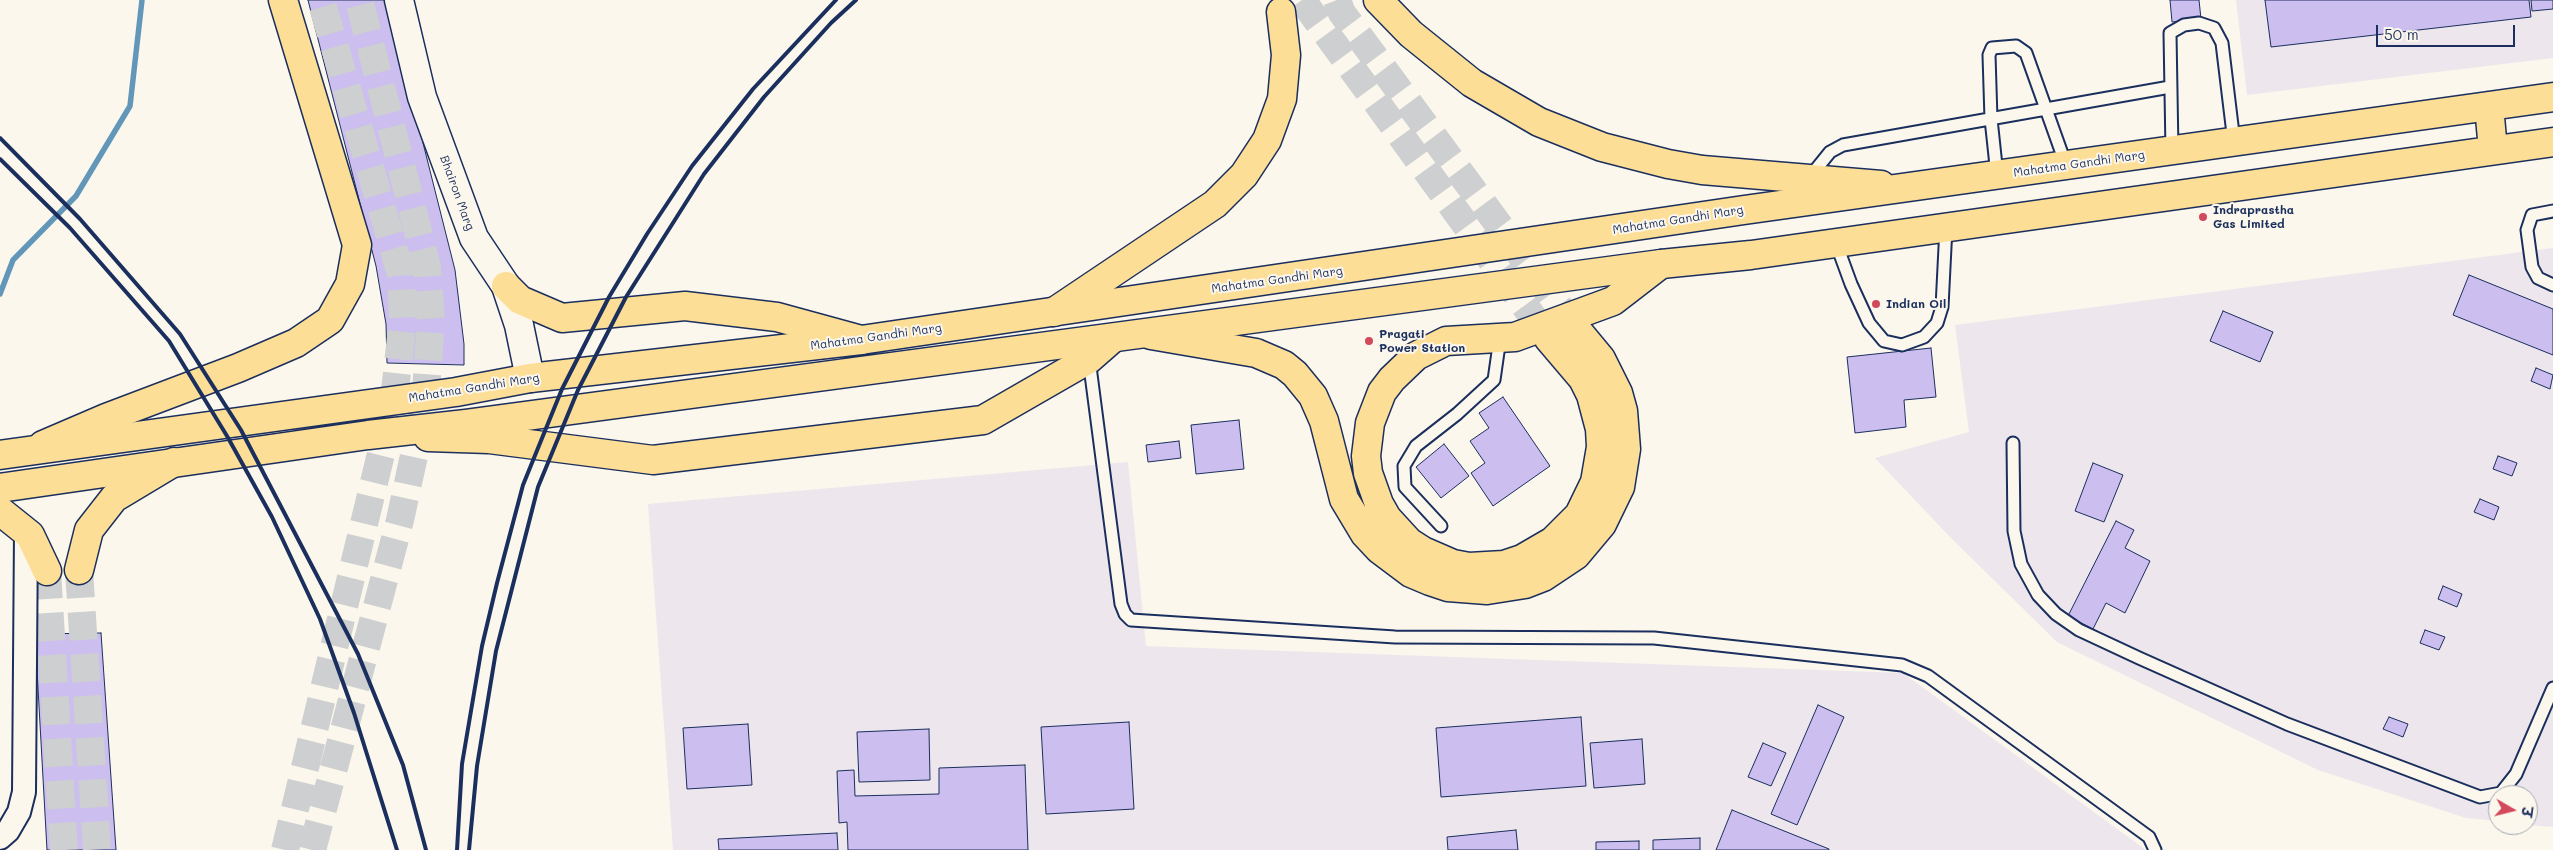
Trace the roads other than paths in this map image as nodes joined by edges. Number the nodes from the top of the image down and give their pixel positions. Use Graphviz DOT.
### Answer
graph roads {
  1 [pos="283,0"];
  2 [pos="399,0"];
  3 [pos="1378,0"];
  4 [pos="1281,12"];
  5 [pos="2170,87"];
  6 [pos="2553,97"];
  7 [pos="2489,106"];
  8 [pos="2046,110"];
  9 [pos="1991,119"];
  10 [pos="2234,142"];
  11 [pos="2553,142"];
  12 [pos="2493,150"];
  13 [pos="2172,151"];
  14 [pos="2066,165"];
  15 [pos="1997,175"];
  16 [pos="1808,179"];
  17 [pos="1906,188"];
  18 [pos="2553,211"];
  19 [pos="1946,228"];
  20 [pos="1836,243"];
  21 [pos="1661,264"];
  22 [pos="2553,285"];
  23 [pos="506,286"];
  24 [pos="1054,312"];
  25 [pos="1144,334"];
  26 [pos="1113,338"];
  27 [pos="1500,338"];
  28 [pos="861,340"];
  29 [pos="1089,359"];
  30 [pos="530,378"];
  31 [pos="368,435"];
  32 [pos="2013,443"];
  33 [pos="32,450"];
  34 [pos="0,455"];
  35 [pos="174,462"];
  36 [pos="0,488"];
  37 [pos="0,511"];
  38 [pos="1440,526"];
  39 [pos="26,532"];
  40 [pos="79,570"];
  41 [pos="47,571"];
  42 [pos="2553,688"];
  43 [pos="0,838"];
  44 [pos="2154,850"];
  1 -- 33 [label="main road"];
  2 -- 23 [label="main road, Bhairon Marg"];
  3 -- 16 [label="main road"];
  4 -- 24 [label="main road"];
  5 -- 8 [label="lane"];
  5 -- 10 [label="lane"];
  5 -- 13 [label="lane"];
  6 -- 7 [label="main road, Mahatma Gandhi Marg"];
  7 -- 10 [label="main road, Mahatma Gandhi Marg"];
  7 -- 12 [label="main road"];
  8 -- 9 [label="lane"];
  8 -- 9 [label="lane"];
  8 -- 14 [label="lane"];
  9 -- 15 [label="lane"];
  9 -- 16 [label="lane"];
  10 -- 13 [label="main road, Mahatma Gandhi Marg"];
  11 -- 12 [label="main road"];
  12 -- 19 [label="main road"];
  13 -- 14 [label="main road, Mahatma Gandhi Marg"];
  14 -- 15 [label="main road, Mahatma Gandhi Marg"];
  15 -- 17 [label="main road, Mahatma Gandhi Marg"];
  16 -- 17 [label="main road"];
  17 -- 24 [label="main road, Mahatma Gandhi Marg"];
  18 -- 22 [label="lane"];
  19 -- 20 [label="main road"];
  19 -- 20 [label="lane"];
  20 -- 21 [label="main road"];
  21 -- 25 [label="main road"];
  21 -- 27 [label="main road"];
  23 -- 28 [label="main road"];
  23 -- 30 [label="main road, Bhairon Marg"];
  24 -- 28 [label="main road, Mahatma Gandhi Marg"];
  25 -- 26 [label="main road"];
  25 -- 27 [label="main road"];
  26 -- 29 [label="main road"];
  26 -- 31 [label="main road"];
  27 -- 38 [label="lane"];
  28 -- 30 [label="main road, Mahatma Gandhi Marg"];
  29 -- 31 [label="main road"];
  29 -- 44 [label="lane"];
  30 -- 33 [label="main road, Mahatma Gandhi Marg"];
  31 -- 35 [label="main road"];
  32 -- 42 [label="lane"];
  33 -- 34 [label="main road, Mahatma Gandhi Marg"];
  35 -- 36 [label="main road"];
  35 -- 40 [label="main road"];
  37 -- 39 [label="main road"];
  39 -- 41 [label="main road"];
  39 -- 43 [label="street"];
}
